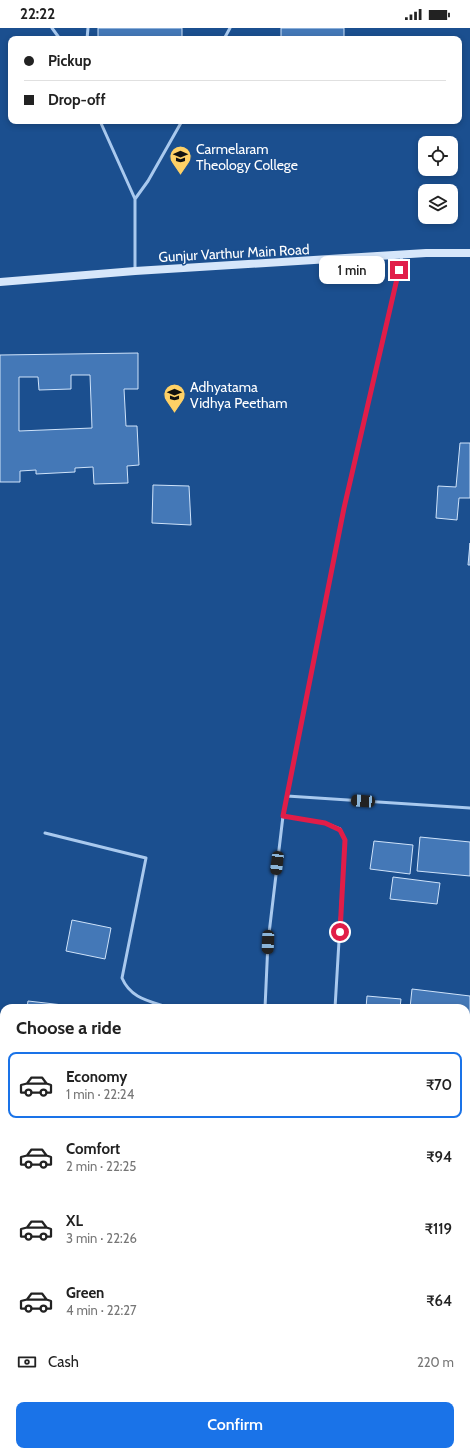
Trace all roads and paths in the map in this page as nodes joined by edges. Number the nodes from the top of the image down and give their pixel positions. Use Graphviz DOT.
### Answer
graph roads {
  1 [pos="101,124"];
  2 [pos="180,124"];
  3 [pos="136,199"];
  4 [pos="470,253"];
  5 [pos="402,256"];
  6 [pos="135,271"];
  7 [pos="0,282"];
  8 [pos="287,796"];
  9 [pos="470,808"];
  10 [pos="283,816"];
  11 [pos="45,833"];
  12 [pos="159,1004"];
  13 [pos="265,1004"];
  14 [pos="335,1004"];
  1 -- 3 [label="lane"];
  2 -- 3 [label="lane"];
  3 -- 6 [label="lane"];
  4 -- 5 [label="main road, Gunjur Varthur Main Road"];
  5 -- 6 [label="main road, Gunjur Varthur Main Road"];
  5 -- 8 [label="lane"];
  6 -- 7 [label="main road, Gunjur Varthur Main Road"];
  8 -- 9 [label="lane"];
  8 -- 10 [label="lane"];
  10 -- 13 [label="lane"];
  10 -- 14 [label="lane"];
  11 -- 12 [label="lane"];
}
